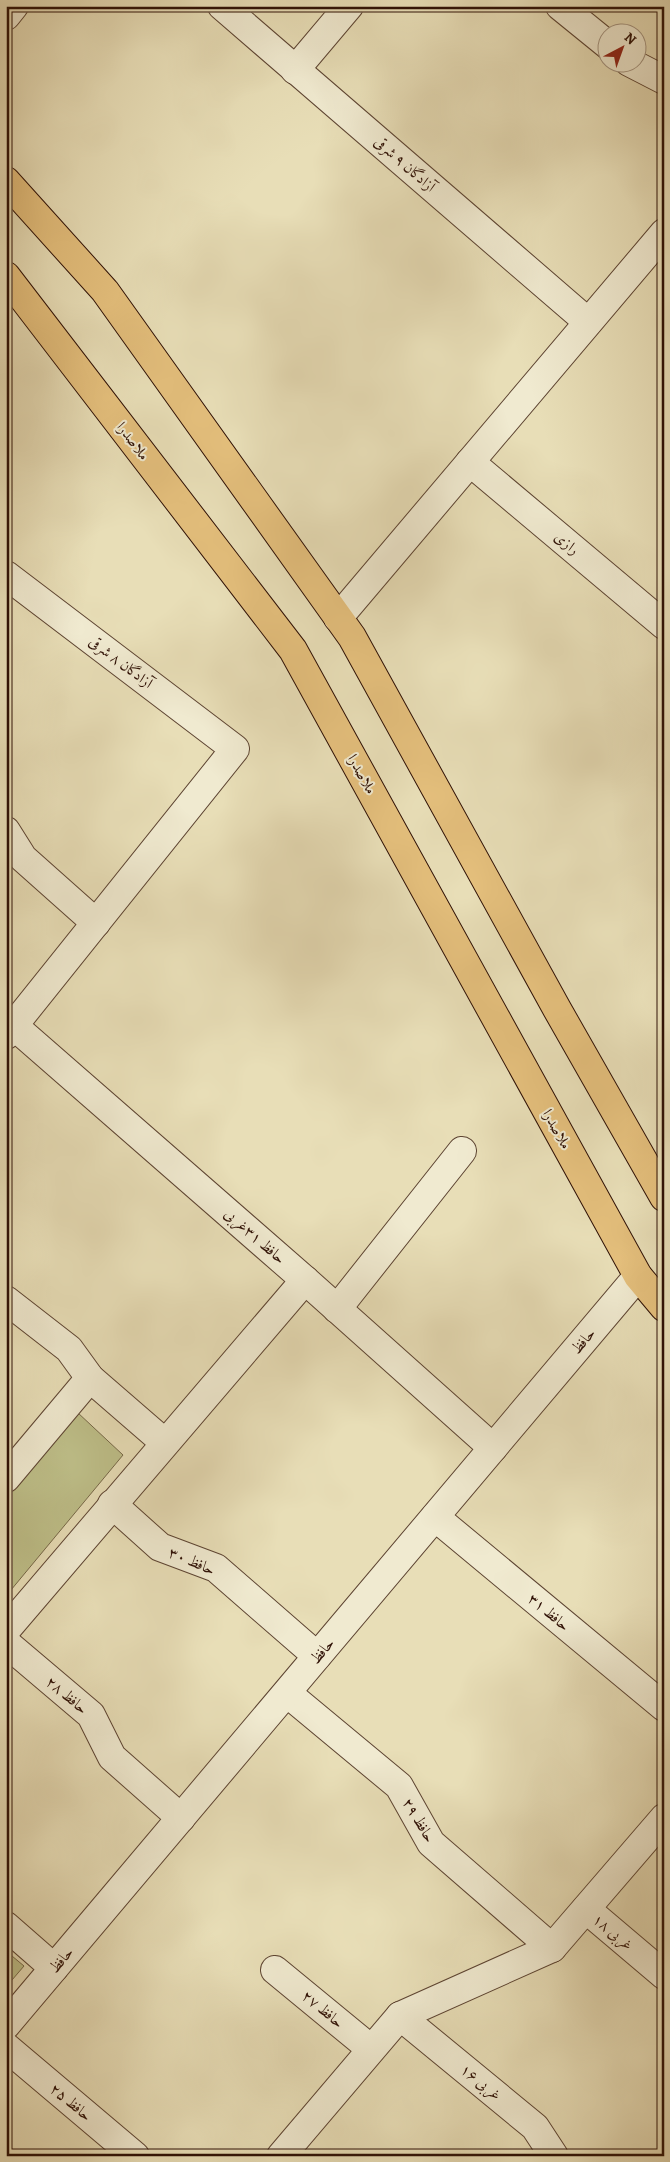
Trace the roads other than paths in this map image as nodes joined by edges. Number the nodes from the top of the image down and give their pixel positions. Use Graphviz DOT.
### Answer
graph roads {
  1 [pos="14,6"];
  2 [pos="222,6"];
  3 [pos="349,6"];
  4 [pos="560,6"];
  5 [pos="6,16"];
  6 [pos="598,37"];
  7 [pos="295,70"];
  8 [pos="648,72"];
  9 [pos="664,80"];
  10 [pos="6,181"];
  11 [pos="664,233"];
  12 [pos="6,276"];
  13 [pos="588,322"];
  14 [pos="470,462"];
  15 [pos="6,575"];
  16 [pos="338,618"];
  17 [pos="664,625"];
  18 [pos="6,831"];
  19 [pos="96,923"];
  20 [pos="10,1030"];
  21 [pos="462,1151"];
  22 [pos="664,1197"];
  23 [pos="638,1276"];
  24 [pos="305,1280"];
  25 [pos="6,1300"];
  26 [pos="664,1307"];
  27 [pos="337,1309"];
  28 [pos="90,1378"];
  29 [pos="165,1443"];
  30 [pos="493,1448"];
  31 [pos="6,1478"];
  32 [pos="112,1504"];
  33 [pos="435,1517"];
  34 [pos="6,1630"];
  35 [pos="6,1643"];
  36 [pos="317,1656"];
  37 [pos="287,1693"];
  38 [pos="664,1708"];
  39 [pos="181,1818"];
  40 [pos="664,1818"];
  41 [pos="586,1909"];
  42 [pos="6,1926"];
  43 [pos="552,1948"];
  44 [pos="54,1968"];
  45 [pos="275,1970"];
  46 [pos="664,1975"];
  47 [pos="400,2016"];
  48 [pos="6,2025"];
  49 [pos="6,2047"];
  50 [pos="371,2049"];
  51 [pos="135,2156"];
  52 [pos="280,2156"];
  53 [pos="554,2156"];
  1 -- 5 [label="street"];
  2 -- 7 [label="street, آزادگان ۹ شرقی"];
  3 -- 7 [label="street"];
  4 -- 6 [label="street"];
  7 -- 13 [label="street, آزادگان ۹ شرقی"];
  8 -- 9 [label="street"];
  10 -- 16 [label="main road"];
  11 -- 13 [label="street"];
  12 -- 23 [label="main road, ملاصدرا"];
  13 -- 14 [label="street"];
  14 -- 16 [label="street"];
  14 -- 17 [label="street, رازی"];
  15 -- 19 [label="street, آزادگان ۸ شرقی"];
  16 -- 22 [label="main road"];
  18 -- 19 [label="street"];
  19 -- 20 [label="street"];
  20 -- 24 [label="street, حافظ ۳۱غربی"];
  21 -- 27 [label="street"];
  23 -- 26 [label="main road, ملاصدرا"];
  23 -- 30 [label="street, حافظ"];
  24 -- 27 [label="street, حافظ ۳۱غربی"];
  24 -- 29 [label="street"];
  25 -- 28 [label="street"];
  27 -- 30 [label="street, حافظ ۳۱غربی"];
  28 -- 29 [label="street"];
  28 -- 31 [label="street"];
  29 -- 32 [label="street"];
  30 -- 33 [label="street, حافظ"];
  32 -- 34 [label="street"];
  32 -- 36 [label="street, حافظ ۳۰"];
  33 -- 36 [label="street, حافظ"];
  33 -- 38 [label="street, حافظ ۳۱"];
  35 -- 39 [label="street, حافظ ۲۸"];
  36 -- 37 [label="street, حافظ"];
  37 -- 39 [label="street, حافظ"];
  37 -- 43 [label="street, حافظ ۲۹"];
  39 -- 44 [label="street, حافظ"];
  40 -- 41 [label="street"];
  41 -- 43 [label="street"];
  41 -- 46 [label="street, ۱۸ غربی"];
  42 -- 44 [label="street"];
  43 -- 47 [label="street"];
  44 -- 48 [label="street, حافظ"];
  45 -- 50 [label="street, حافظ ۲۷"];
  47 -- 50 [label="street"];
  47 -- 53 [label="street, ۱۶ غربی"];
  49 -- 51 [label="street, حافظ ۲۵"];
  50 -- 52 [label="street"];
}
